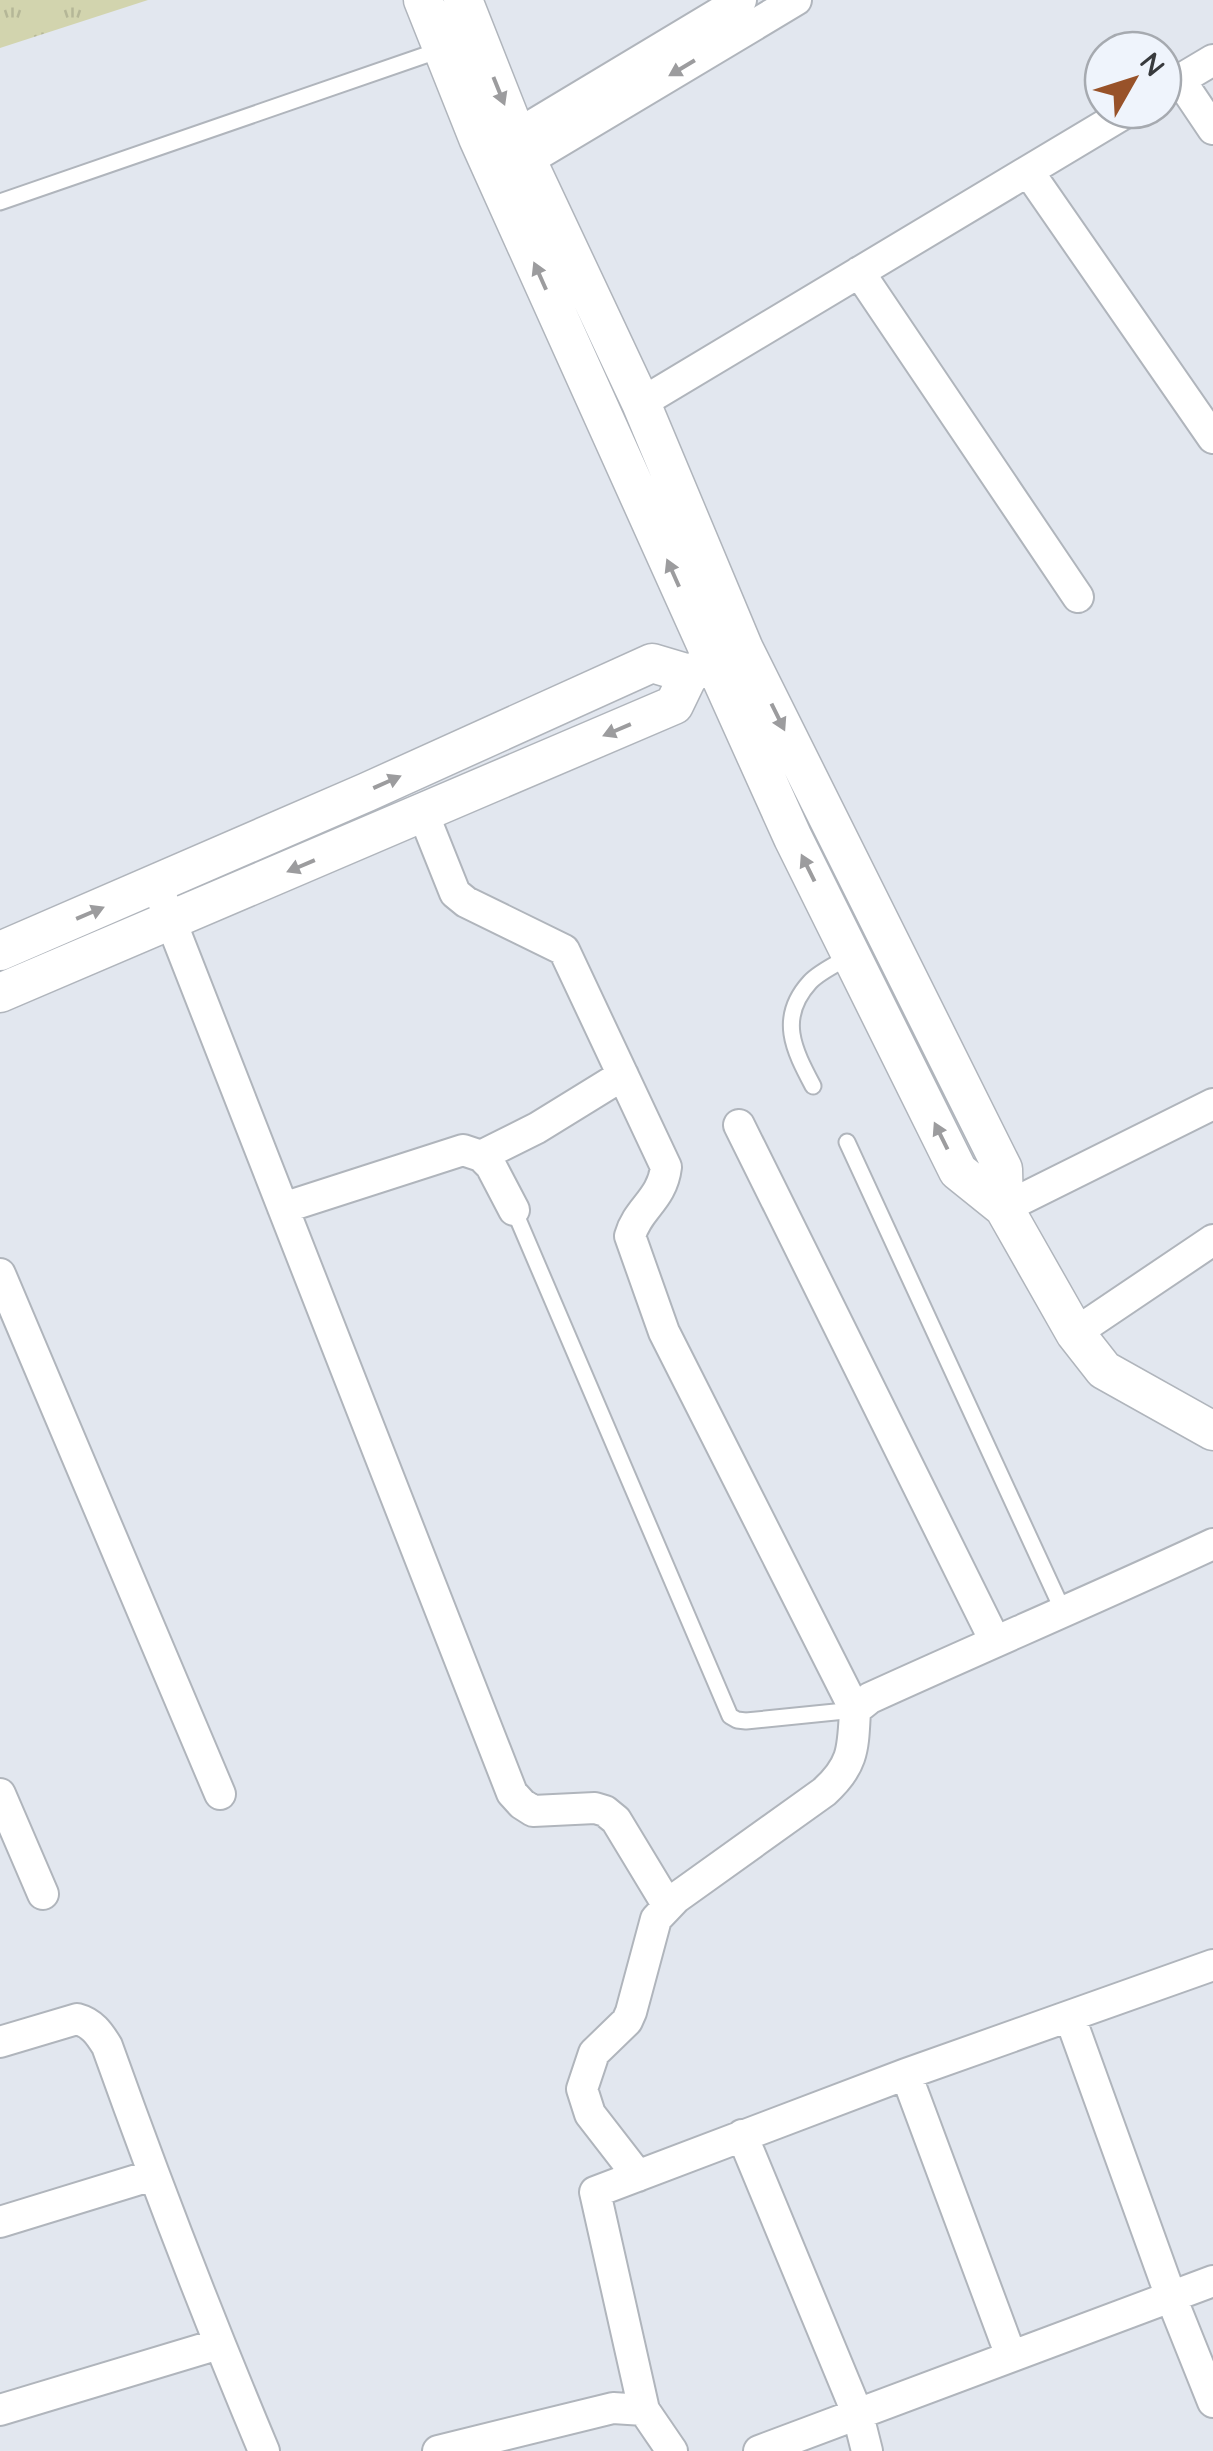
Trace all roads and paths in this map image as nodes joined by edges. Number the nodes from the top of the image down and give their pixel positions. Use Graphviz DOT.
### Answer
graph roads {
  1 [pos="424,0"];
  2 [pos="464,0"];
  3 [pos="796,0"];
  4 [pos="737,9"];
  5 [pos="443,48"];
  6 [pos="1213,60"];
  7 [pos="1183,78"];
  8 [pos="1183,97"];
  9 [pos="1213,129"];
  10 [pos="1097,130"];
  11 [pos="522,148"];
  12 [pos="1028,171"];
  13 [pos="0,202"];
  14 [pos="859,272"];
  15 [pos="640,403"];
  16 [pos="1213,438"];
  17 [pos="1078,597"];
  18 [pos="716,662"];
  19 [pos="423,813"];
  20 [pos="157,884"];
  21 [pos="171,922"];
  22 [pos="0,952"];
  23 [pos="852,955"];
  24 [pos="0,994"];
  25 [pos="623,1075"];
  26 [pos="813,1086"];
  27 [pos="1213,1104"];
  28 [pos="740,1125"];
  29 [pos="847,1142"];
  30 [pos="481,1156"];
  31 [pos="283,1208"];
  32 [pos="1004,1208"];
  33 [pos="514,1210"];
  34 [pos="1213,1240"];
  35 [pos="0,1274"];
  36 [pos="1075,1333"];
  37 [pos="1213,1431"];
  38 [pos="1213,1544"];
  39 [pos="1064,1613"];
  40 [pos="995,1640"];
  41 [pos="856,1710"];
  42 [pos="0,1794"];
  43 [pos="220,1794"];
  44 [pos="43,1894"];
  45 [pos="668,1906"];
  46 [pos="1213,1964"];
  47 [pos="1070,2017"];
  48 [pos="0,2042"];
  49 [pos="906,2074"];
  50 [pos="742,2135"];
  51 [pos="153,2175"];
  52 [pos="638,2176"];
  53 [pos="0,2222"];
  54 [pos="1213,2281"];
  55 [pos="1171,2297"];
  56 [pos="219,2344"];
  57 [pos="1011,2356"];
  58 [pos="1213,2402"];
  59 [pos="0,2410"];
  60 [pos="644,2410"];
  61 [pos="858,2415"];
  62 [pos="264,2451"];
  63 [pos="438,2451"];
  64 [pos="672,2451"];
  65 [pos="760,2451"];
  66 [pos="867,2451"];
  1 -- 5 [label="street"];
  2 -- 11 [label="street, one-way"];
  3 -- 4 [label="street"];
  4 -- 11 [label="street"];
  5 -- 13 [label="lane"];
  18 -- 5 [label="street, one-way"];
  6 -- 7 [label="street"];
  8 -- 9 [label="street"];
  10 -- 12 [label="street"];
  11 -- 15 [label="street"];
  12 -- 14 [label="street"];
  12 -- 16 [label="street"];
  14 -- 15 [label="street"];
  14 -- 17 [label="street"];
  15 -- 18 [label="street"];
  18 -- 19 [label="street, one-way"];
  20 -- 18 [label="street, one-way"];
  23 -- 18 [label="street, one-way"];
  18 -- 32 [label="street, one-way"];
  19 -- 21 [label="street, one-way"];
  19 -- 25 [label="street"];
  20 -- 21 [label="street"];
  22 -- 20 [label="street, one-way"];
  21 -- 24 [label="street"];
  21 -- 31 [label="street"];
  23 -- 26 [label="lane"];
  32 -- 23 [label="street, one-way"];
  25 -- 30 [label="street"];
  25 -- 41 [label="street"];
  27 -- 32 [label="street"];
  28 -- 40 [label="street"];
  29 -- 39 [label="lane"];
  30 -- 31 [label="street"];
  30 -- 33 [label="street"];
  31 -- 45 [label="street"];
  32 -- 36 [label="street"];
  33 -- 41 [label="lane"];
  34 -- 36 [label="street"];
  35 -- 43 [label="street"];
  36 -- 37 [label="street"];
  38 -- 39 [label="street"];
  39 -- 40 [label="street"];
  40 -- 41 [label="street"];
  41 -- 45 [label="street"];
  42 -- 44 [label="street"];
  45 -- 52 [label="street"];
  46 -- 47 [label="street"];
  47 -- 49 [label="street"];
  47 -- 55 [label="street"];
  48 -- 51 [label="street"];
  49 -- 50 [label="street"];
  49 -- 57 [label="street"];
  50 -- 52 [label="street"];
  50 -- 61 [label="street"];
  51 -- 53 [label="street"];
  51 -- 56 [label="street"];
  52 -- 60 [label="street"];
  54 -- 55 [label="street"];
  55 -- 57 [label="street"];
  55 -- 58 [label="street"];
  56 -- 59 [label="street"];
  56 -- 62 [label="street"];
  57 -- 61 [label="street"];
  60 -- 63 [label="street"];
  60 -- 64 [label="street"];
  61 -- 65 [label="street"];
  61 -- 66 [label="street"];
}
